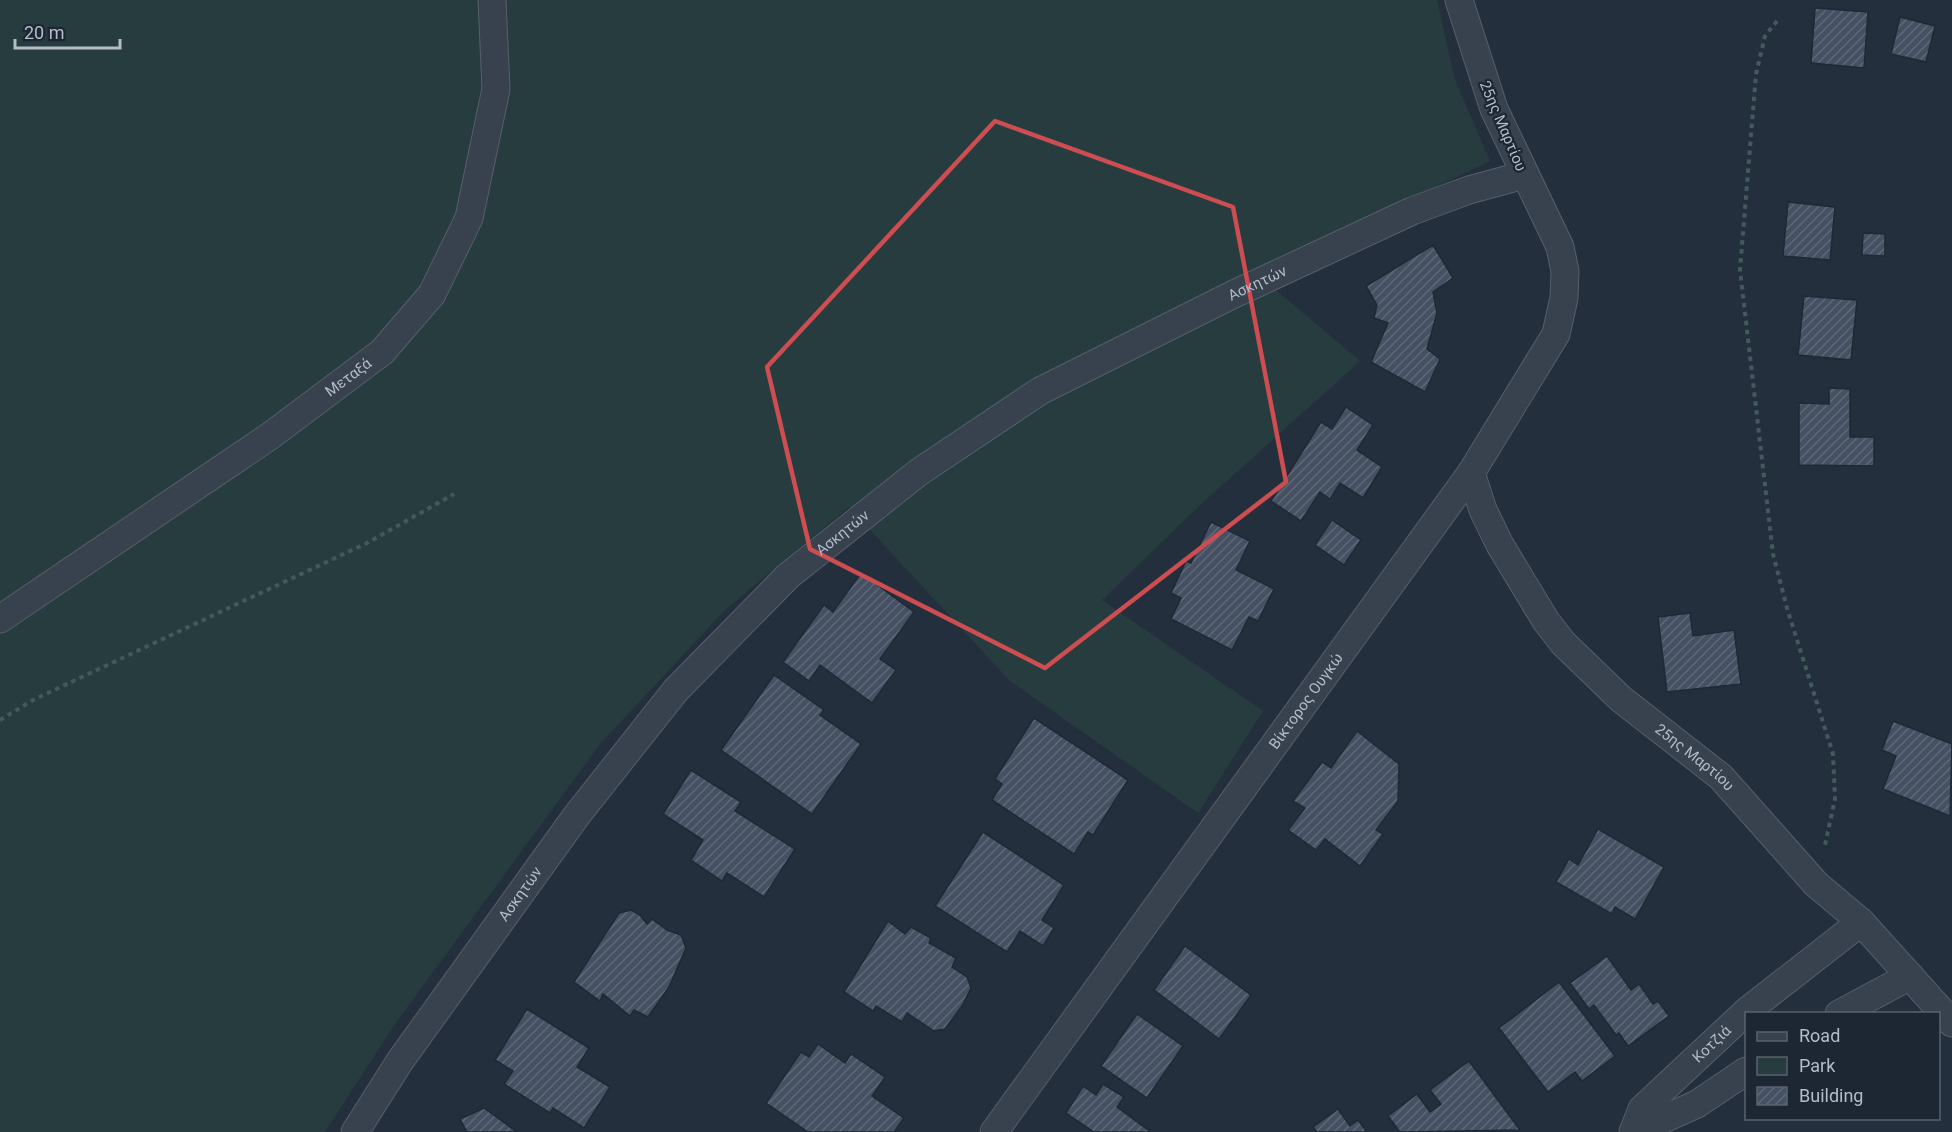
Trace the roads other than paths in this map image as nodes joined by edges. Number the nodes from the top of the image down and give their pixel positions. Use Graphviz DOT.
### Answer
graph roads {
  1 [pos="492,0"];
  2 [pos="1459,0"];
  3 [pos="1524,175"];
  4 [pos="1560,247"];
  5 [pos="1471,472"];
  6 [pos="0,619"];
  7 [pos="1861,922"];
  8 [pos="1910,976"];
  9 [pos="1746,1012"];
  10 [pos="1843,1012"];
  11 [pos="1745,1013"];
  12 [pos="1952,1023"];
  13 [pos="1745,1072"];
  14 [pos="1635,1131"];
  15 [pos="356,1132"];
  16 [pos="994,1132"];
  1 -- 6 [label="street, Μεταξά"];
  2 -- 3 [label="street, 25ης Μαρτίου"];
  3 -- 4 [label="street, 25ης Μαρτίου"];
  3 -- 15 [label="street, Ασκητών"];
  4 -- 5 [label="street, Βίκτορος Ουγκώ"];
  5 -- 7 [label="street, 25ης Μαρτίου"];
  5 -- 16 [label="street, Βίκτορος Ουγκώ"];
  7 -- 8 [label="street, 25ης Μαρτίου"];
  7 -- 9 [label="street, Κοτζιά"];
  8 -- 10 [label="street"];
  8 -- 12 [label="street, 25ης Μαρτίου"];
  11 -- 14 [label="street, Κοτζιά"];
  13 -- 14 [label="street"];
}
